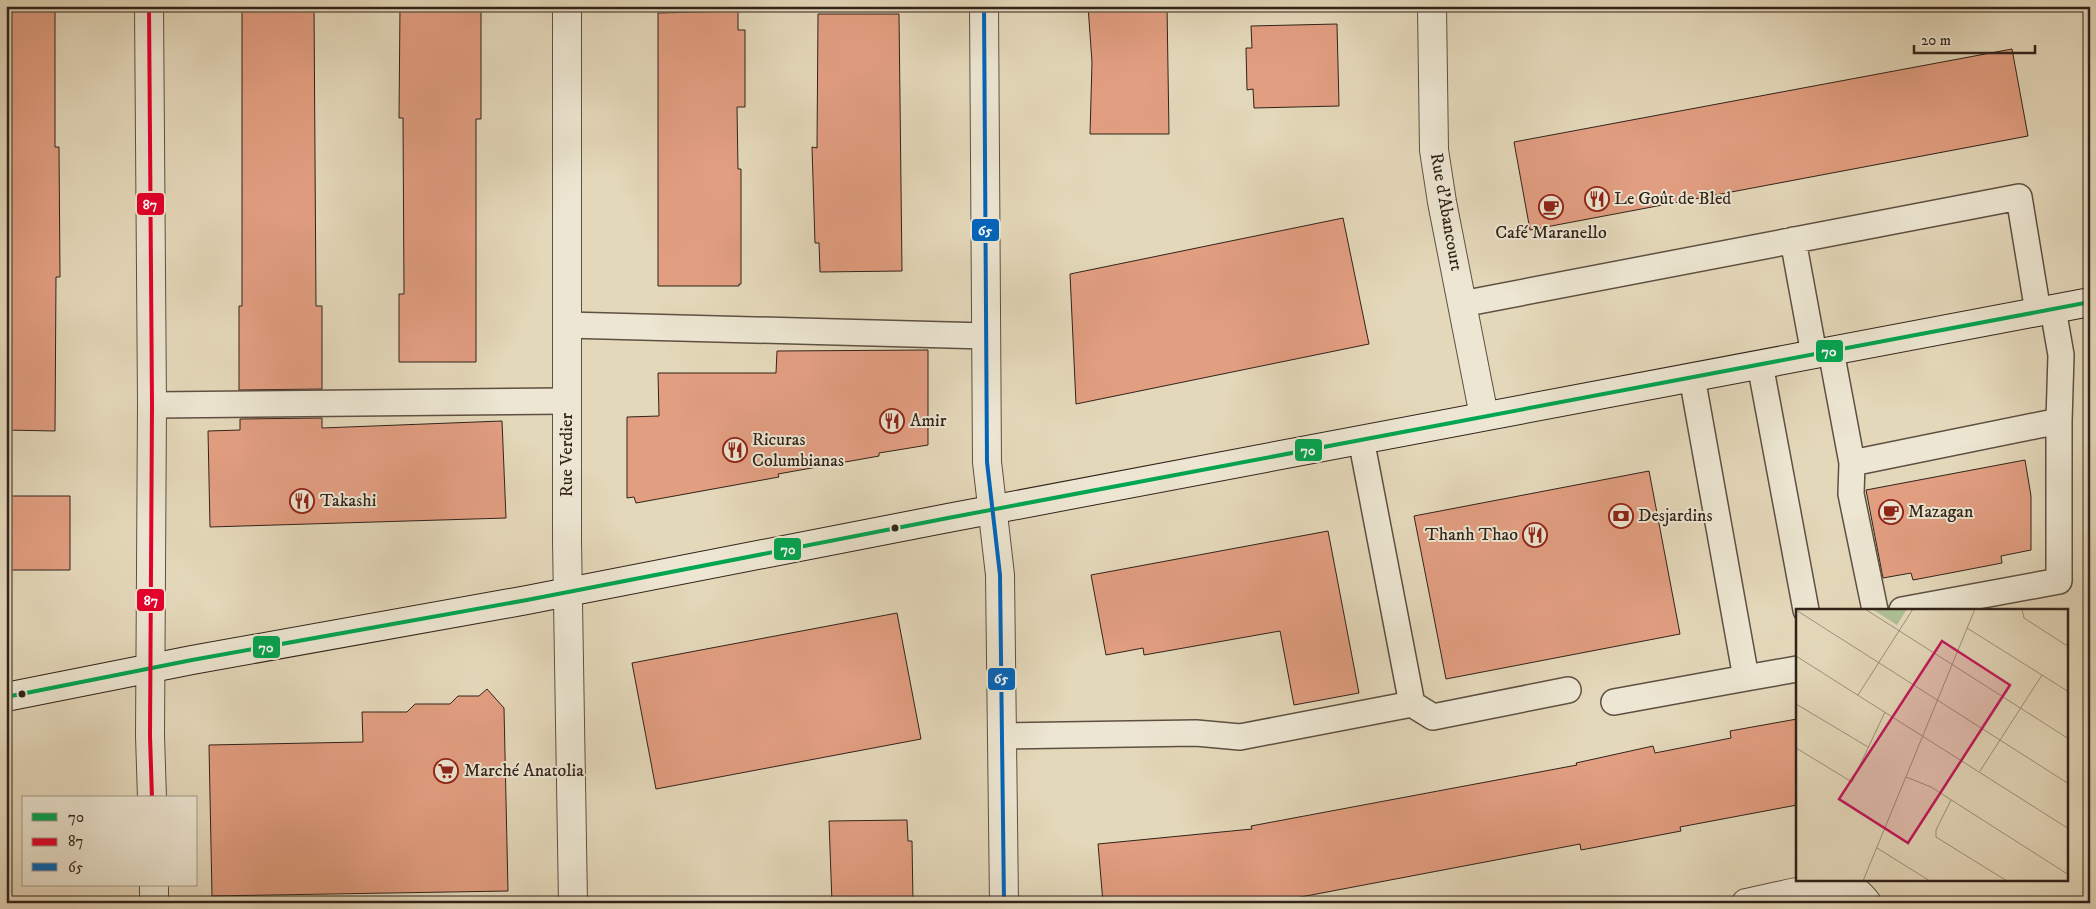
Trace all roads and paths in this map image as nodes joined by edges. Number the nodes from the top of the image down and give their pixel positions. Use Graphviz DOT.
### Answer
graph roads {
  1 [pos="149,6"];
  2 [pos="567,6"];
  3 [pos="984,6"];
  4 [pos="1432,6"];
  5 [pos="1792,240"];
  6 [pos="2090,302"];
  7 [pos="1462,304"];
  8 [pos="2046,310"];
  9 [pos="567,325"];
  10 [pos="986,336"];
  11 [pos="1822,353"];
  12 [pos="1760,364"];
  13 [pos="1692,377"];
  14 [pos="566,401"];
  15 [pos="152,405"];
  16 [pos="1484,416"];
  17 [pos="2059,421"];
  18 [pos="1361,439"];
  19 [pos="1852,463"];
  20 [pos="991,510"];
  21 [pos="568,592"];
  22 [pos="1806,609"];
  23 [pos="1875,609"];
  24 [pos="1907,609"];
  25 [pos="151,669"];
  26 [pos="1796,669"];
  27 [pos="1746,678"];
  28 [pos="1568,690"];
  29 [pos="6,697"];
  30 [pos="1614,702"];
  31 [pos="1412,704"];
  32 [pos="1002,736"];
  33 [pos="152,796"];
  34 [pos="154,886"];
  35 [pos="1864,899"];
  36 [pos="154,903"];
  37 [pos="574,903"];
  38 [pos="1004,903"];
  39 [pos="1746,903"];
  1 -- 15 [label="street"];
  2 -- 9 [label="street, Rue Verdier"];
  3 -- 10 [label="street"];
  4 -- 7 [label="street, Rue d'Abancourt"];
  5 -- 7 [label="lane"];
  5 -- 8 [label="lane"];
  5 -- 11 [label="lane"];
  6 -- 8 [label="street"];
  7 -- 16 [label="street, Rue d'Abancourt"];
  8 -- 11 [label="street"];
  8 -- 17 [label="lane"];
  9 -- 10 [label="lane"];
  9 -- 14 [label="street, Rue Verdier"];
  10 -- 20 [label="street"];
  11 -- 12 [label="street"];
  11 -- 19 [label="lane"];
  12 -- 13 [label="street"];
  12 -- 22 [label="lane"];
  13 -- 16 [label="street"];
  13 -- 27 [label="lane"];
  14 -- 15 [label="lane"];
  14 -- 21 [label="street, Rue Verdier"];
  15 -- 25 [label="street"];
  16 -- 18 [label="street"];
  17 -- 19 [label="lane"];
  17 -- 24 [label="lane"];
  18 -- 20 [label="street"];
  18 -- 31 [label="lane"];
  19 -- 23 [label="lane"];
  20 -- 21 [label="street"];
  20 -- 32 [label="street"];
  21 -- 25 [label="street"];
  21 -- 37 [label="street, Rue Verdier"];
  25 -- 29 [label="street"];
  25 -- 33 [label="street"];
  26 -- 27 [label="lane"];
  27 -- 30 [label="lane"];
  28 -- 31 [label="lane"];
  31 -- 32 [label="lane"];
  32 -- 38 [label="street"];
  34 -- 36 [label="street"];
  35 -- 39 [label="street"];
}
